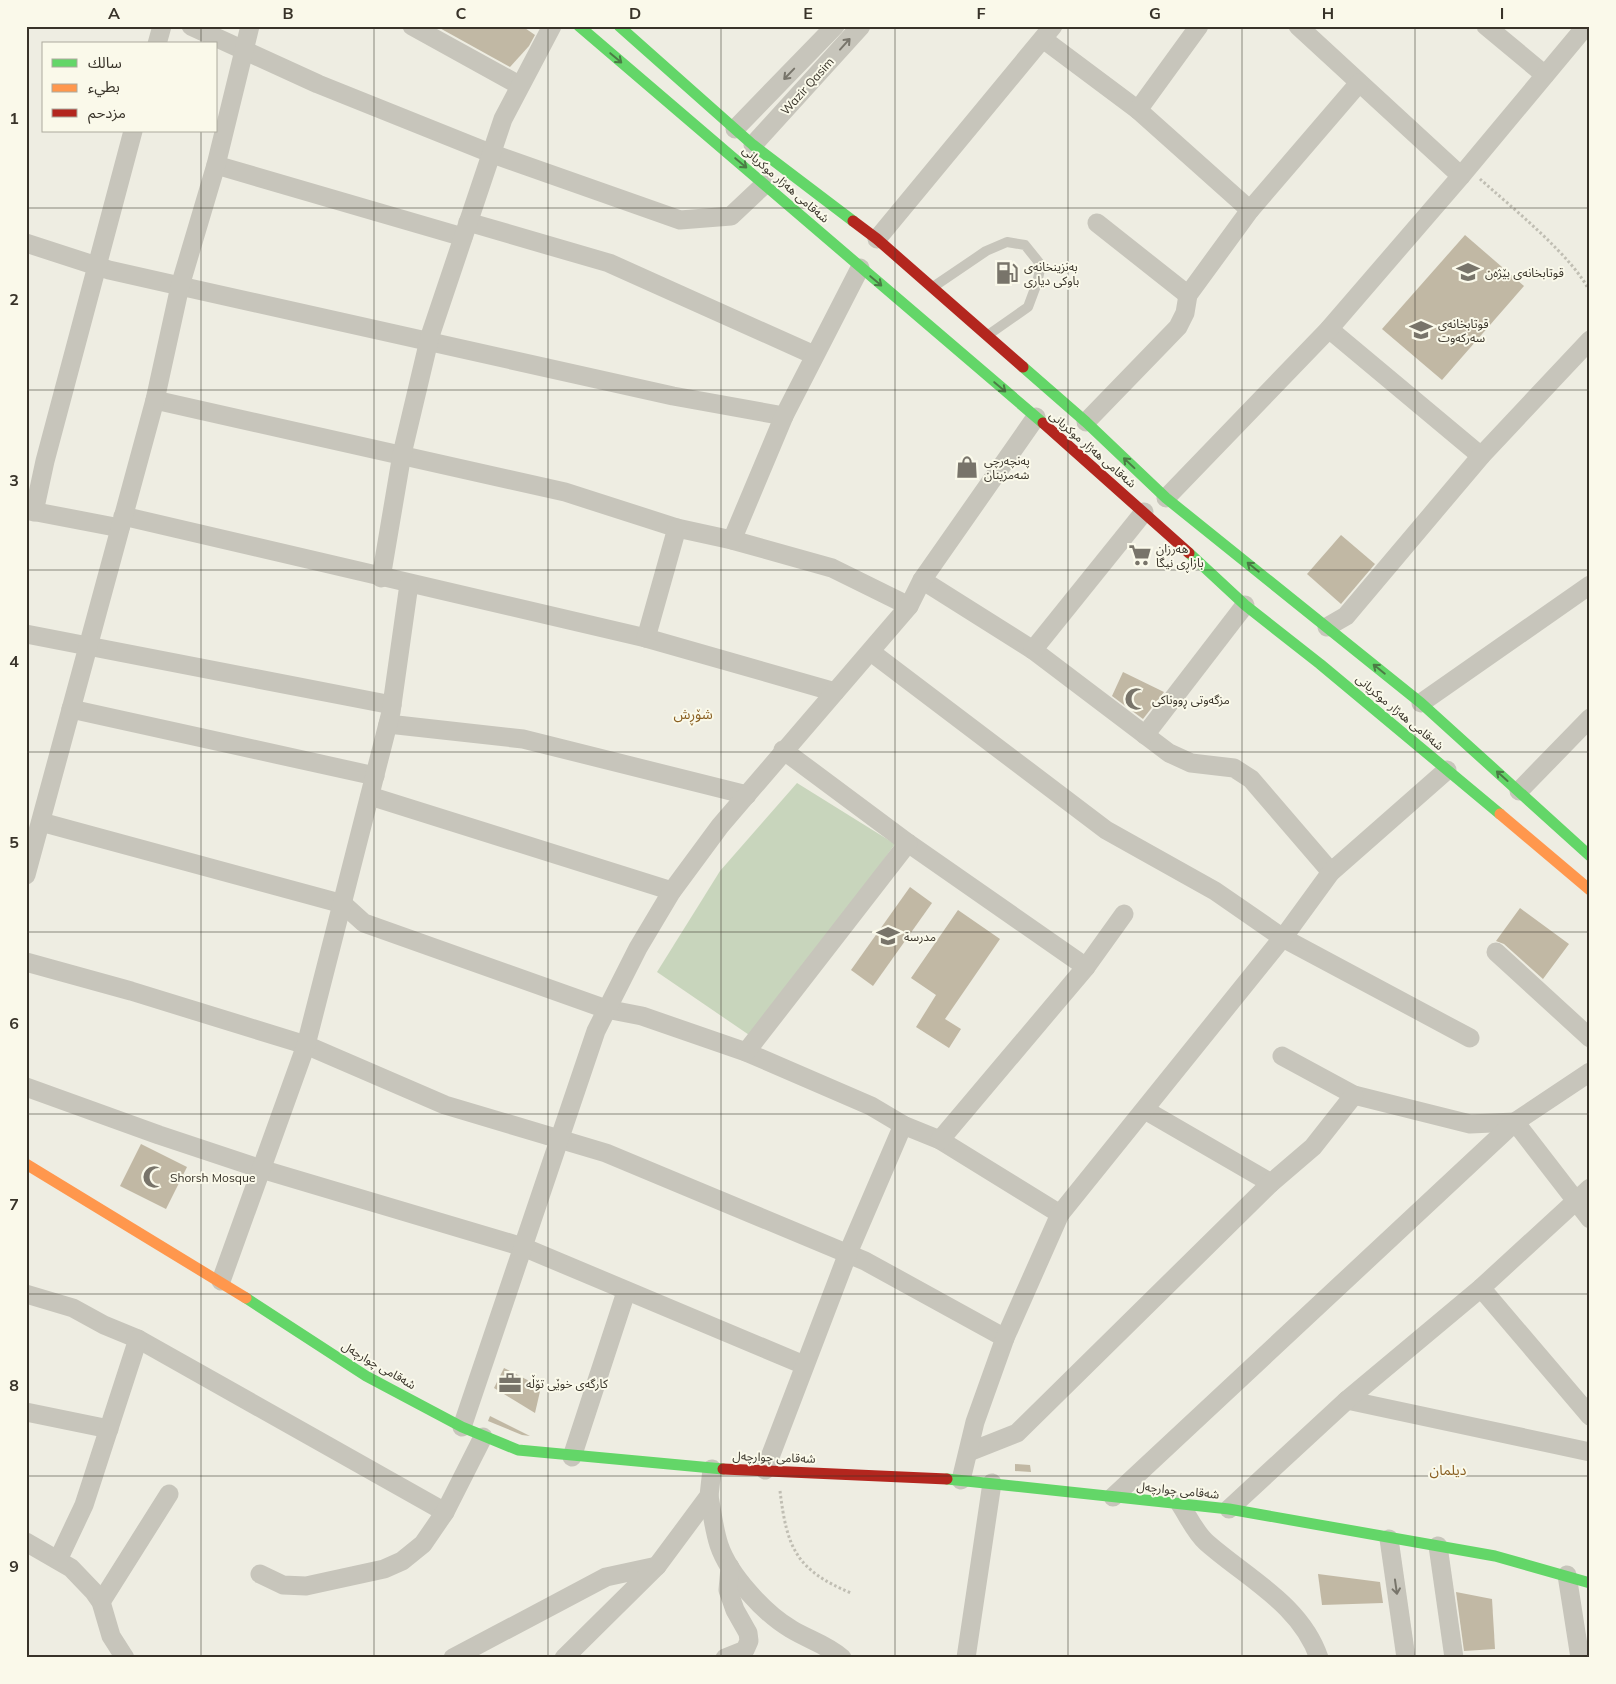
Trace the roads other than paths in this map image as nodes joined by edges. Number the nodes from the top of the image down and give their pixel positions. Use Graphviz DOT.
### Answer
graph roads {
  1 [pos="162,26"];
  2 [pos="191,26"];
  3 [pos="250,26"];
  4 [pos="412,26"];
  5 [pos="552,26"];
  6 [pos="579,26"];
  7 [pos="619,26"];
  8 [pos="835,26"];
  9 [pos="861,26"];
  10 [pos="1199,26"];
  11 [pos="1298,26"];
  12 [pos="1486,26"];
  13 [pos="1586,26"];
  14 [pos="1048,33"];
  15 [pos="158,42"];
  16 [pos="244,51"];
  17 [pos="1545,75"];
  18 [pos="1359,82"];
  19 [pos="519,85"];
  20 [pos="1138,110"];
  21 [pos="735,129"];
  22 [pos="134,132"];
  23 [pos="753,145"];
  24 [pos="490,153"];
  25 [pos="216,165"];
  26 [pos="1465,172"];
  27 [pos="765,184"];
  28 [pos="1250,210"];
  29 [pos="1097,223"];
  30 [pos="466,229"];
  31 [pos="877,239"];
  32 [pos="26,243"];
  33 [pos="97,266"];
  34 [pos="860,268"];
  35 [pos="180,286"];
  36 [pos="932,287"];
  37 [pos="1188,295"];
  38 [pos="1329,329"];
  39 [pos="987,336"];
  40 [pos="1590,340"];
  41 [pos="429,343"];
  42 [pos="814,355"];
  43 [pos="155,400"];
  44 [pos="784,416"];
  45 [pos="1036,417"];
  46 [pos="1086,422"];
  47 [pos="402,454"];
  48 [pos="1481,456"];
  49 [pos="1166,498"];
  50 [pos="30,511"];
  51 [pos="1144,512"];
  52 [pos="122,522"];
  53 [pos="677,528"];
  54 [pos="732,540"];
  55 [pos="381,578"];
  56 [pos="922,580"];
  57 [pos="409,584"];
  58 [pos="1590,585"];
  59 [pos="1245,605"];
  60 [pos="909,606"];
  61 [pos="1327,627"];
  62 [pos="26,634"];
  63 [pos="646,638"];
  64 [pos="88,648"];
  65 [pos="1033,650"];
  66 [pos="871,652"];
  67 [pos="835,692"];
  68 [pos="1421,703"];
  69 [pos="392,705"];
  70 [pos="71,709"];
  71 [pos="1590,718"];
  72 [pos="388,724"];
  73 [pos="1146,735"];
  74 [pos="783,750"];
  75 [pos="1447,770"];
  76 [pos="375,776"];
  77 [pos="1519,791"];
  78 [pos="747,795"];
  79 [pos="370,796"];
  80 [pos="1533,806"];
  81 [pos="41,822"];
  82 [pos="1518,830"];
  83 [pos="908,843"];
  84 [pos="1561,847"];
  85 [pos="1590,856"];
  86 [pos="1331,872"];
  87 [pos="26,875"];
  88 [pos="1590,890"];
  89 [pos="672,891"];
  90 [pos="343,904"];
  91 [pos="1124,914"];
  92 [pos="1283,938"];
  93 [pos="1496,952"];
  94 [pos="26,962"];
  95 [pos="1086,967"];
  96 [pos="606,1009"];
  97 [pos="1470,1038"];
  98 [pos="1590,1038"];
  99 [pos="306,1045"];
  100 [pos="746,1052"];
  101 [pos="1282,1056"];
  102 [pos="1590,1072"];
  103 [pos="26,1087"];
  104 [pos="1354,1095"];
  105 [pos="1144,1110"];
  106 [pos="1514,1122"];
  107 [pos="903,1125"];
  108 [pos="559,1140"];
  109 [pos="940,1140"];
  110 [pos="26,1164"];
  111 [pos="261,1169"];
  112 [pos="1271,1183"];
  113 [pos="1590,1188"];
  114 [pos="1575,1200"];
  115 [pos="1060,1214"];
  116 [pos="1590,1220"];
  117 [pos="523,1247"];
  118 [pos="848,1253"];
  119 [pos="221,1281"];
  120 [pos="1481,1288"];
  121 [pos="626,1292"];
  122 [pos="26,1294"];
  123 [pos="1005,1338"];
  124 [pos="138,1339"];
  125 [pos="804,1364"];
  126 [pos="1347,1400"];
  127 [pos="26,1412"];
  128 [pos="1590,1416"];
  129 [pos="462,1427"];
  130 [pos="109,1429"];
  131 [pos="483,1437"];
  132 [pos="968,1452"];
  133 [pos="1590,1452"];
  134 [pos="572,1457"];
  135 [pos="712,1469"];
  136 [pos="771,1470"];
  137 [pos="961,1480"];
  138 [pos="992,1483"];
  139 [pos="170,1494"];
  140 [pos="709,1496"];
  141 [pos="1113,1497"];
  142 [pos="1180,1504"];
  143 [pos="1229,1509"];
  144 [pos="445,1512"];
  145 [pos="1389,1539"];
  146 [pos="26,1542"];
  147 [pos="1438,1546"];
  148 [pos="58,1560"];
  149 [pos="657,1566"];
  150 [pos="730,1567"];
  151 [pos="260,1574"];
  152 [pos="1567,1575"];
  153 [pos="1590,1584"];
  154 [pos="101,1602"];
  155 [pos="972,1656"];
  156 [pos="124,1658"];
  157 [pos="453,1658"];
  158 [pos="564,1658"];
  159 [pos="725,1658"];
  160 [pos="842,1658"];
  161 [pos="1319,1658"];
  162 [pos="1406,1658"];
  163 [pos="1454,1658"];
  164 [pos="1580,1658"];
  1 -- 15 [label="street"];
  2 -- 16 [label="street"];
  3 -- 16 [label="street"];
  4 -- 19 [label="street"];
  5 -- 19 [label="street"];
  6 -- 27 [label="main road, شەقامی ھەژار موکریانی, one-way"];
  7 -- 21 [label="main road, شەقامی ھەژار موکریانی"];
  8 -- 21 [label="street, Wazir Qasim, one-way"];
  23 -- 9 [label="street, Wazir Qasim, one-way"];
  10 -- 20 [label="street"];
  11 -- 18 [label="street"];
  12 -- 17 [label="street"];
  13 -- 17 [label="street"];
  14 -- 20 [label="street"];
  14 -- 31 [label="street"];
  16 -- 24 [label="street"];
  16 -- 25 [label="street"];
  17 -- 26 [label="street"];
  18 -- 26 [label="street"];
  18 -- 28 [label="street"];
  19 -- 24 [label="street"];
  20 -- 28 [label="street"];
  21 -- 23 [label="main road, شەقامی ھەژار موکریانی"];
  22 -- 33 [label="street"];
  23 -- 31 [label="main road, شەقامی ھەژار موکریانی"];
  24 -- 27 [label="street"];
  24 -- 30 [label="street"];
  25 -- 30 [label="street"];
  25 -- 35 [label="street"];
  26 -- 38 [label="street"];
  27 -- 34 [label="main road, شەقامی ھەژار موکریانی"];
  28 -- 37 [label="street"];
  29 -- 37 [label="street"];
  30 -- 41 [label="street"];
  30 -- 42 [label="street"];
  31 -- 36 [label="main road, شەقامی ھەژار موکریانی"];
  32 -- 33 [label="street"];
  33 -- 35 [label="street"];
  33 -- 50 [label="street"];
  34 -- 42 [label="street"];
  34 -- 45 [label="main road, شەقامی ھەژار موکریانی, one-way"];
  35 -- 41 [label="street"];
  35 -- 43 [label="street"];
  36 -- 39 [label="main road, شەقامی ھەژار موکریانی"];
  36 -- 39 [label="lane"];
  37 -- 46 [label="street"];
  38 -- 48 [label="street"];
  38 -- 49 [label="street"];
  39 -- 46 [label="main road, شەقامی ھەژار موکریانی"];
  40 -- 48 [label="street"];
  41 -- 44 [label="street"];
  41 -- 47 [label="street"];
  42 -- 44 [label="street"];
  43 -- 47 [label="street"];
  43 -- 52 [label="street"];
  44 -- 54 [label="street"];
  45 -- 51 [label="main road, شەقامی ھەژار موکریانی"];
  45 -- 56 [label="street"];
  49 -- 46 [label="main road, شەقامی ھەژار موکریانی, one-way"];
  47 -- 53 [label="street"];
  47 -- 55 [label="street"];
  48 -- 61 [label="street"];
  61 -- 49 [label="main road, شەقامی ھەژار موکریانی, one-way"];
  50 -- 52 [label="street"];
  51 -- 59 [label="main road, شەقامی ھەژار موکریانی"];
  51 -- 65 [label="street"];
  52 -- 55 [label="street"];
  52 -- 64 [label="street"];
  53 -- 54 [label="street"];
  53 -- 63 [label="street"];
  54 -- 60 [label="street"];
  55 -- 57 [label="street"];
  56 -- 60 [label="street"];
  56 -- 65 [label="street"];
  57 -- 63 [label="street"];
  57 -- 69 [label="street"];
  58 -- 68 [label="street"];
  59 -- 73 [label="street"];
  59 -- 75 [label="main road, شەقامی ھەژار موکریانی"];
  60 -- 66 [label="street"];
  68 -- 61 [label="main road, شەقامی ھەژار موکریانی, one-way"];
  62 -- 64 [label="street"];
  63 -- 67 [label="street"];
  64 -- 69 [label="street"];
  64 -- 70 [label="street"];
  65 -- 73 [label="street"];
  66 -- 67 [label="street"];
  66 -- 92 [label="street"];
  67 -- 74 [label="street"];
  77 -- 68 [label="main road, شەقامی ھەژار موکریانی, one-way"];
  69 -- 72 [label="street"];
  70 -- 76 [label="street"];
  70 -- 81 [label="street"];
  71 -- 77 [label="street"];
  72 -- 76 [label="street"];
  72 -- 78 [label="street"];
  73 -- 86 [label="street"];
  74 -- 78 [label="street"];
  74 -- 83 [label="street"];
  75 -- 82 [label="main road, شەقامی ھەژار موکریانی"];
  75 -- 86 [label="street"];
  76 -- 79 [label="street"];
  77 -- 80 [label="main road, شەقامی ھەژار موکریانی"];
  78 -- 89 [label="street"];
  79 -- 89 [label="street"];
  79 -- 90 [label="street"];
  80 -- 82 [label="main road"];
  80 -- 84 [label="main road, شەقامی ھەژار موکریانی"];
  81 -- 87 [label="street"];
  81 -- 90 [label="street"];
  82 -- 84 [label="main road, شەقامی ھەژار موکریانی"];
  83 -- 95 [label="street"];
  83 -- 100 [label="street"];
  84 -- 85 [label="main road, شەقامی ھەژار موکریانی"];
  84 -- 88 [label="main road, شەقامی ھەژار موکریانی"];
  86 -- 92 [label="street"];
  89 -- 96 [label="street"];
  90 -- 96 [label="street"];
  90 -- 99 [label="street"];
  91 -- 95 [label="street"];
  92 -- 97 [label="street"];
  92 -- 105 [label="street"];
  93 -- 98 [label="street"];
  94 -- 99 [label="street"];
  95 -- 109 [label="street"];
  96 -- 100 [label="street"];
  96 -- 108 [label="street"];
  99 -- 108 [label="street"];
  99 -- 111 [label="street"];
  100 -- 107 [label="street"];
  101 -- 104 [label="street"];
  102 -- 106 [label="street"];
  103 -- 111 [label="street"];
  104 -- 106 [label="street"];
  104 -- 112 [label="street"];
  105 -- 112 [label="street"];
  105 -- 115 [label="street"];
  106 -- 114 [label="street"];
  106 -- 141 [label="street"];
  107 -- 109 [label="street"];
  107 -- 118 [label="street"];
  108 -- 117 [label="street"];
  108 -- 118 [label="street"];
  109 -- 115 [label="street"];
  110 -- 119 [label="main road, شەقامی چوارچەل"];
  111 -- 117 [label="street"];
  111 -- 119 [label="street"];
  112 -- 132 [label="street"];
  113 -- 114 [label="street"];
  114 -- 116 [label="street"];
  114 -- 120 [label="street"];
  115 -- 123 [label="street"];
  117 -- 121 [label="street"];
  117 -- 129 [label="street"];
  118 -- 123 [label="street"];
  118 -- 125 [label="street"];
  119 -- 129 [label="main road, شەقامی چوارچەل"];
  120 -- 126 [label="street"];
  120 -- 128 [label="street"];
  121 -- 125 [label="street"];
  121 -- 134 [label="street"];
  122 -- 124 [label="street"];
  123 -- 132 [label="street"];
  124 -- 130 [label="street"];
  124 -- 144 [label="street"];
  125 -- 136 [label="street"];
  126 -- 133 [label="street"];
  126 -- 143 [label="street"];
  127 -- 130 [label="street"];
  129 -- 131 [label="main road, شەقامی چوارچەل"];
  130 -- 148 [label="street"];
  131 -- 134 [label="main road, شەقامی چوارچەل"];
  131 -- 144 [label="street"];
  132 -- 137 [label="street"];
  134 -- 135 [label="main road, شەقامی چوارچەل"];
  135 -- 136 [label="main road, شەقامی چوارچەل"];
  135 -- 140 [label="street"];
  136 -- 137 [label="main road, شەقامی چوارچەل"];
  137 -- 138 [label="main road, شەقامی چوارچەل"];
  138 -- 141 [label="main road, شەقامی چوارچەل"];
  138 -- 155 [label="street"];
  139 -- 154 [label="street"];
  140 -- 149 [label="street"];
  140 -- 150 [label="street"];
  141 -- 142 [label="main road, شەقامی چوارچەل"];
  142 -- 143 [label="main road, شەقامی چوارچەل"];
  142 -- 161 [label="street"];
  143 -- 145 [label="main road, شەقامی چوارچەل"];
  144 -- 151 [label="street"];
  145 -- 147 [label="main road, شەقامی چوارچەل"];
  145 -- 162 [label="street, one-way"];
  146 -- 148 [label="street"];
  147 -- 152 [label="main road, شەقامی چوارچەل"];
  147 -- 163 [label="street"];
  148 -- 154 [label="street"];
  149 -- 157 [label="street"];
  149 -- 158 [label="street"];
  150 -- 159 [label="street"];
  150 -- 160 [label="street"];
  152 -- 153 [label="main road, شەقامی چوارچەل"];
  152 -- 164 [label="street"];
  154 -- 156 [label="street"];
}
